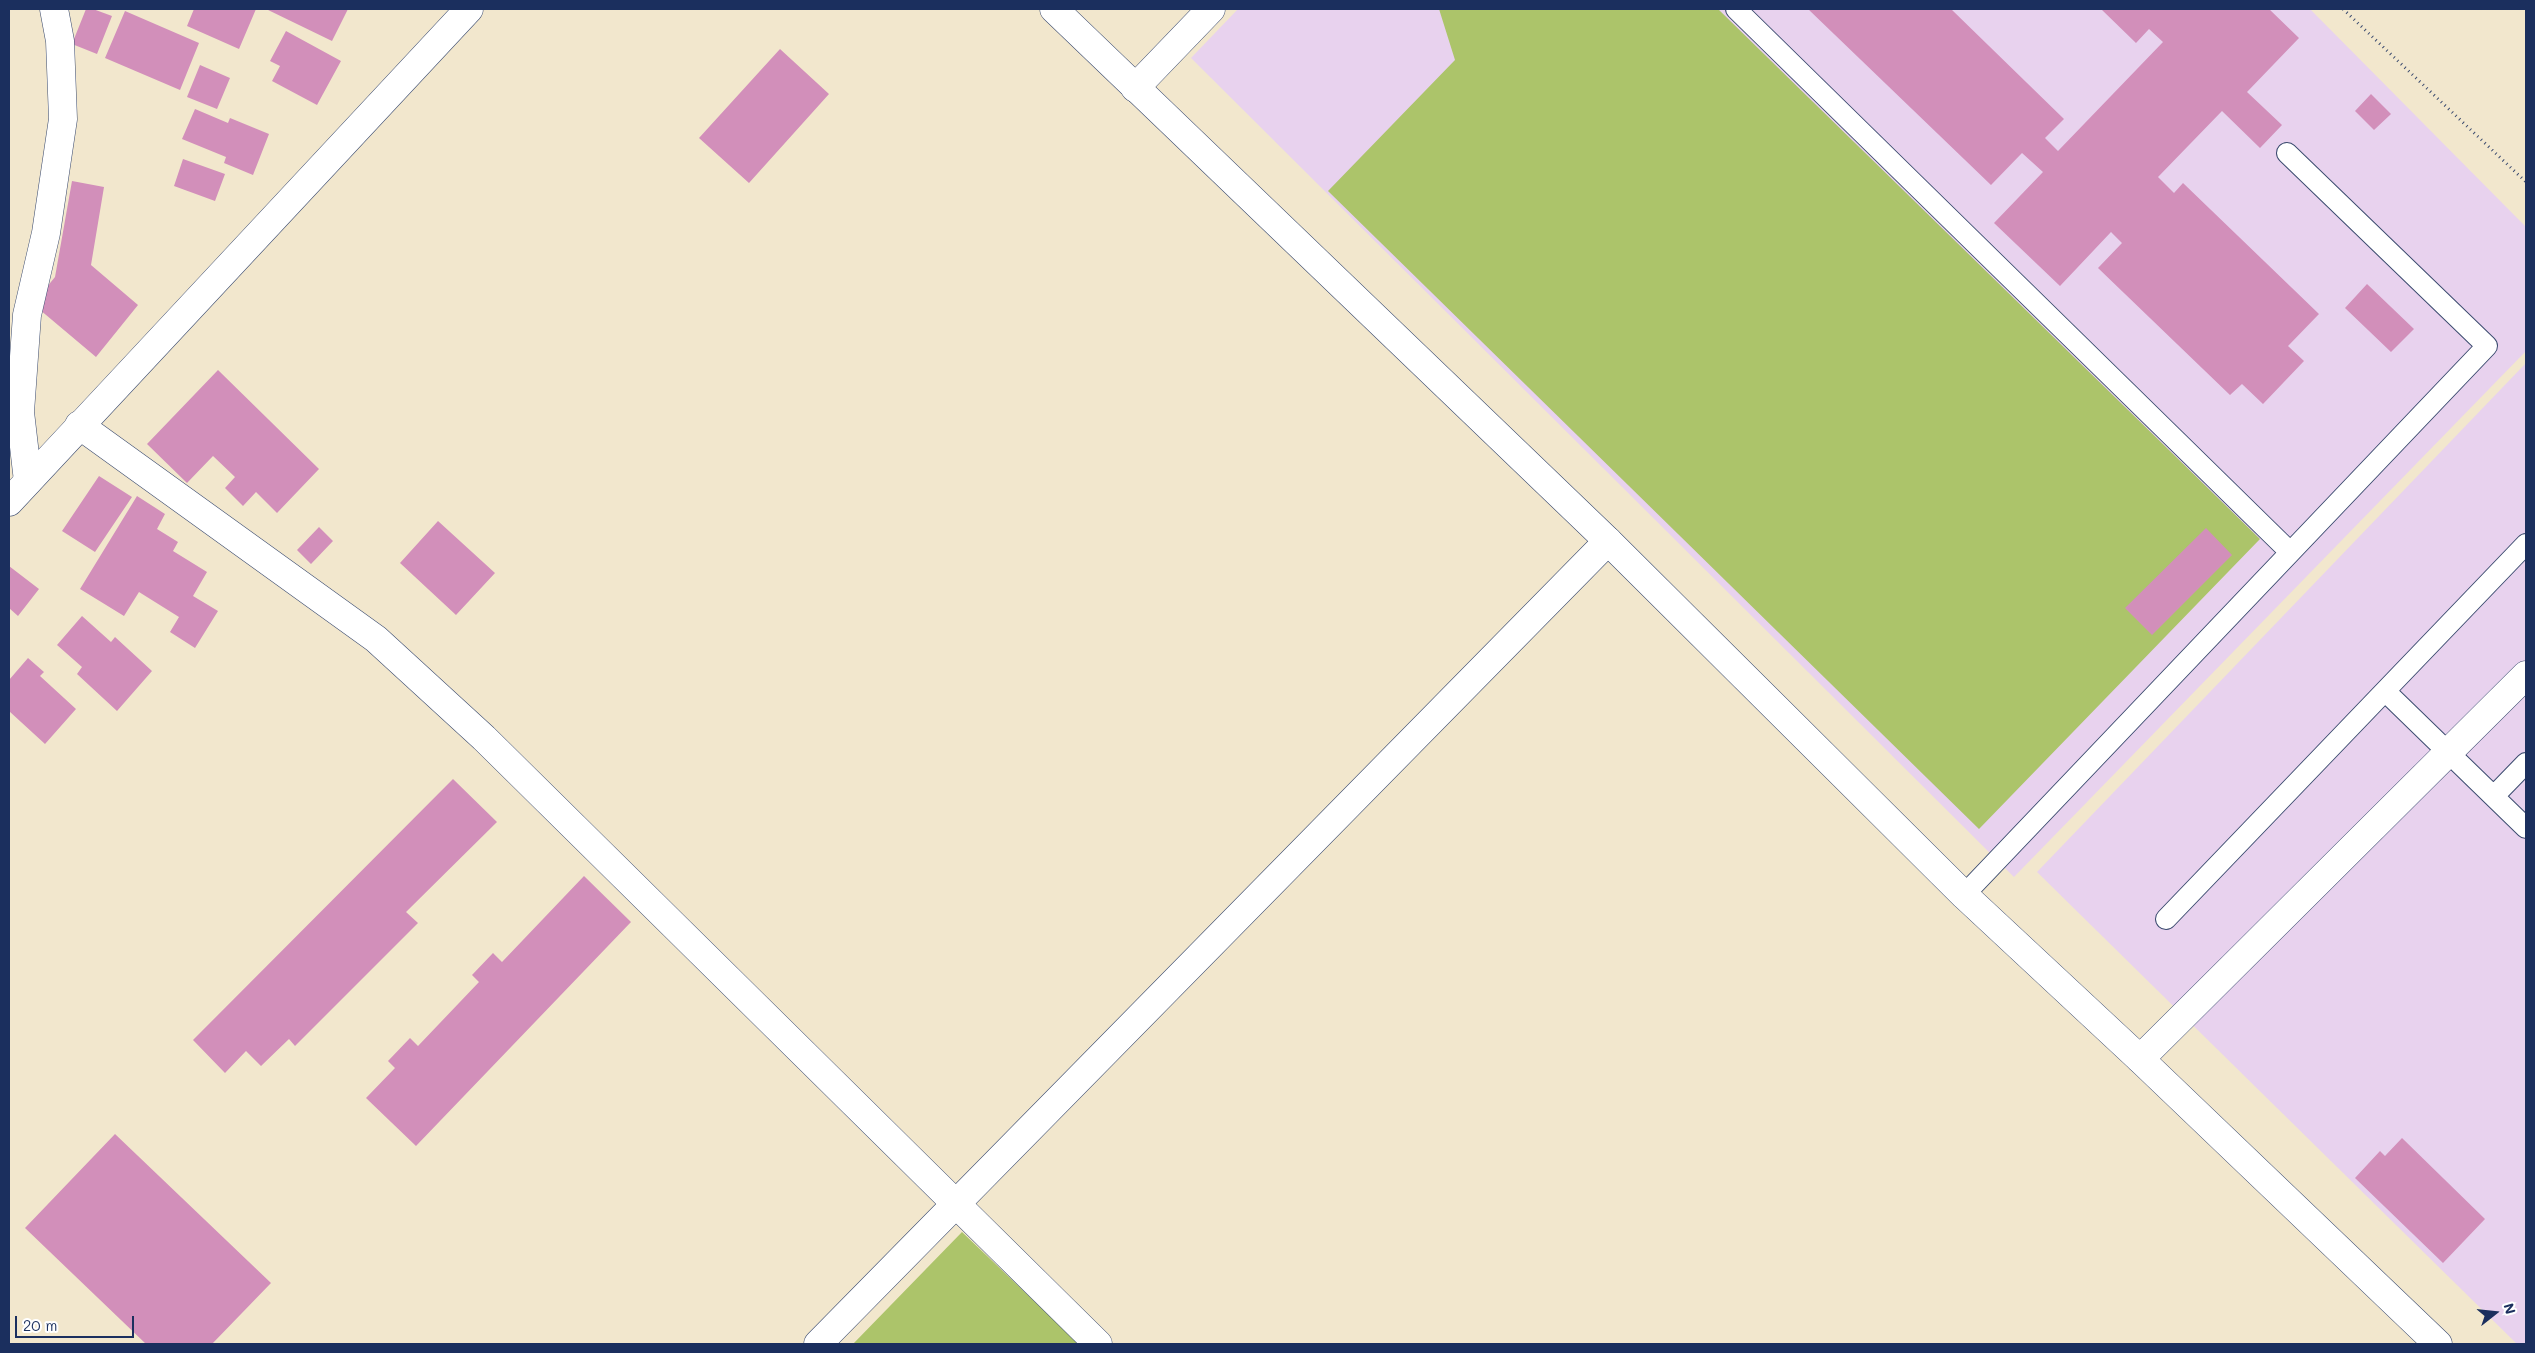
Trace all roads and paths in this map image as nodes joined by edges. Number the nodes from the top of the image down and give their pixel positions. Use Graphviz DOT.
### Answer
graph roads {
  1 [pos="54,9"];
  2 [pos="469,9"];
  3 [pos="1054,9"];
  4 [pos="1211,9"];
  5 [pos="1736,9"];
  6 [pos="2343,9"];
  7 [pos="1135,88"];
  8 [pos="2286,153"];
  9 [pos="2526,182"];
  10 [pos="80,425"];
  11 [pos="28,481"];
  12 [pos="9,502"];
  13 [pos="1608,541"];
  14 [pos="2526,544"];
  15 [pos="2290,552"];
  16 [pos="2526,675"];
  17 [pos="2385,691"];
  18 [pos="2449,753"];
  19 [pos="2526,763"];
  20 [pos="2494,796"];
  21 [pos="2526,828"];
  22 [pos="1964,895"];
  23 [pos="2166,919"];
  24 [pos="2140,1059"];
  25 [pos="956,1205"];
  26 [pos="818,1344"];
  27 [pos="1098,1344"];
  28 [pos="2438,1344"];
  1 -- 11 [label="street"];
  2 -- 10 [label="street"];
  3 -- 7 [label="street"];
  4 -- 7 [label="street"];
  5 -- 15 [label="lane"];
  6 -- 9 [label="path"];
  7 -- 13 [label="street"];
  8 -- 15 [label="lane"];
  10 -- 11 [label="street"];
  10 -- 25 [label="street"];
  11 -- 12 [label="street"];
  13 -- 22 [label="street"];
  13 -- 25 [label="street"];
  14 -- 17 [label="lane"];
  15 -- 22 [label="lane"];
  16 -- 18 [label="street"];
  17 -- 18 [label="lane"];
  17 -- 23 [label="lane"];
  18 -- 20 [label="lane"];
  18 -- 24 [label="street"];
  19 -- 20 [label="lane"];
  20 -- 21 [label="lane"];
  22 -- 24 [label="street"];
  24 -- 28 [label="street"];
  25 -- 26 [label="street"];
  25 -- 27 [label="street"];
}
